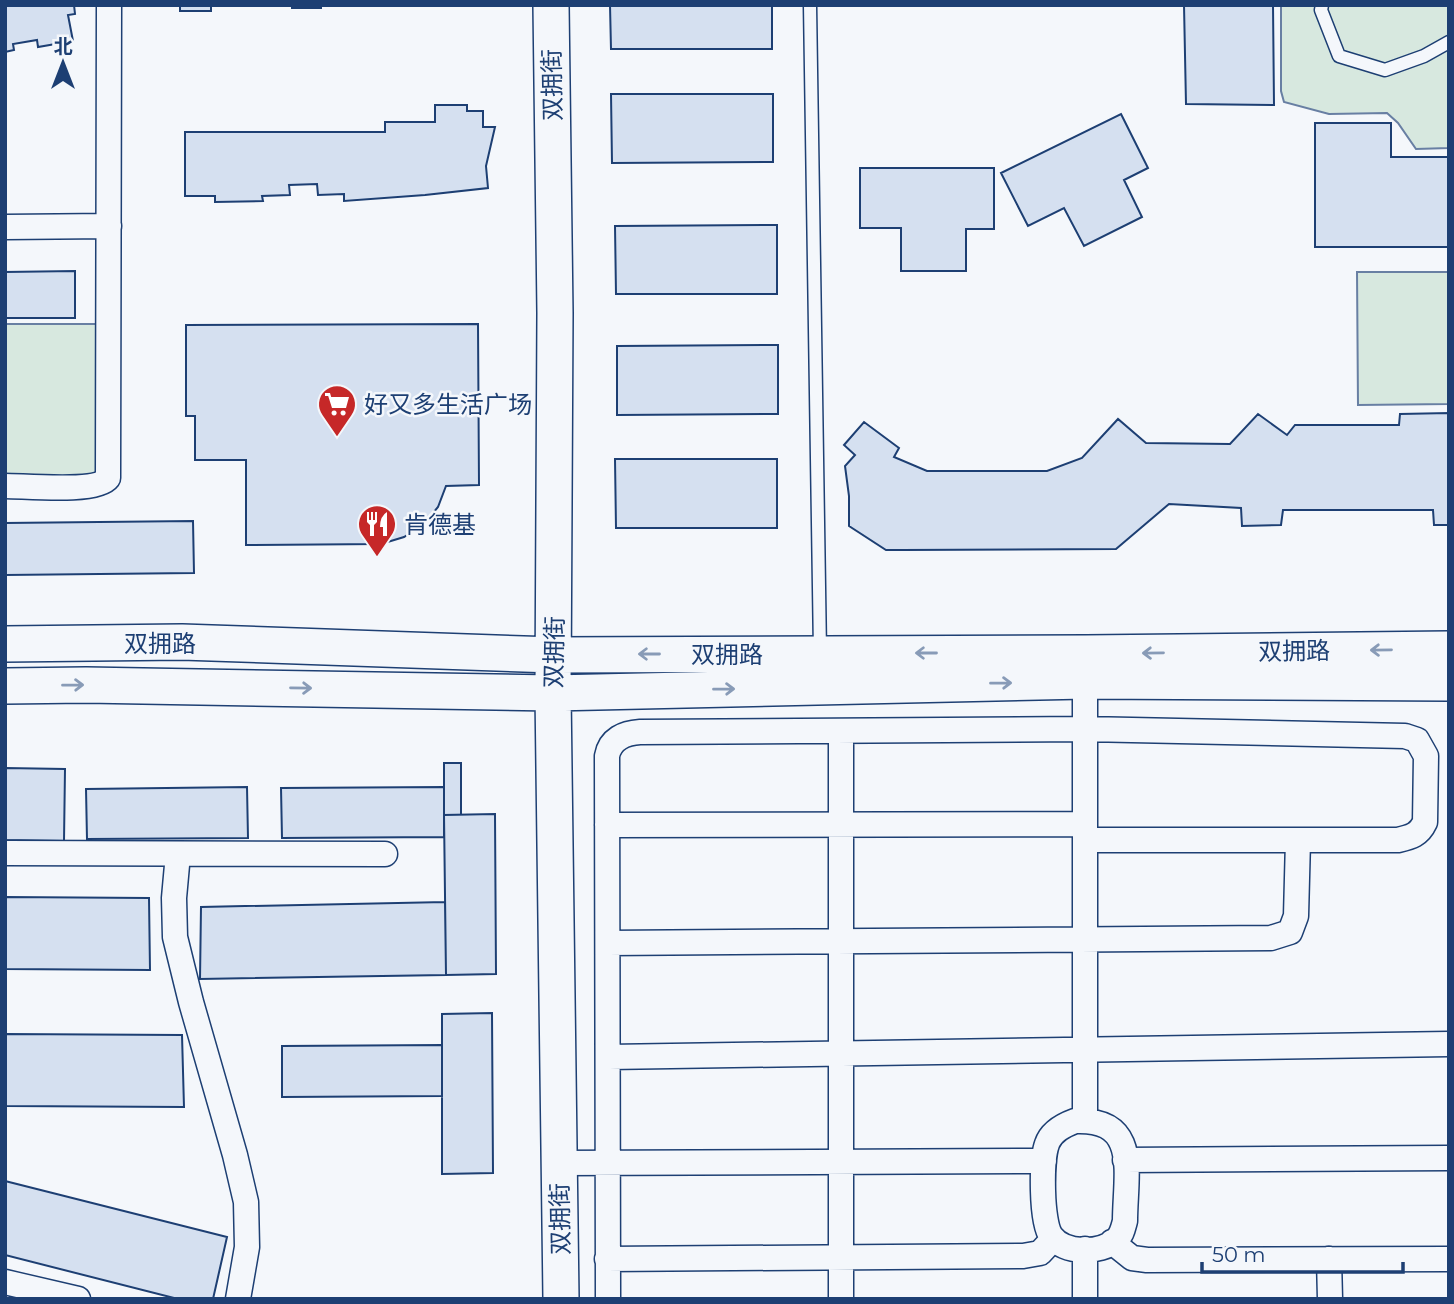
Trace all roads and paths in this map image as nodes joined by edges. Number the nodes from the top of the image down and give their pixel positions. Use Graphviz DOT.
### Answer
graph roads {
  1 [pos="109,5"];
  2 [pos="551,5"];
  3 [pos="810,5"];
  4 [pos="1322,5"];
  5 [pos="1449,42"];
  6 [pos="109,226"];
  7 [pos="5,227"];
  8 [pos="5,486"];
  9 [pos="5,644"];
  10 [pos="1449,649"];
  11 [pos="821,653"];
  12 [pos="554,655"];
  13 [pos="1085,667"];
  14 [pos="1449,683"];
  15 [pos="5,686"];
  16 [pos="553,693"];
  17 [pos="1085,729"];
  18 [pos="841,731"];
  19 [pos="841,824"];
  20 [pos="607,825"];
  21 [pos="1085,832"];
  22 [pos="1298,840"];
  23 [pos="5,853"];
  24 [pos="178,854"];
  25 [pos="384,854"];
  26 [pos="1085,939"];
  27 [pos="841,941"];
  28 [pos="608,943"];
  29 [pos="1449,1044"];
  30 [pos="1085,1052"];
  31 [pos="841,1055"];
  32 [pos="609,1058"];
  33 [pos="1085,1121"];
  34 [pos="1449,1158"];
  35 [pos="1125,1160"];
  36 [pos="1044,1161"];
  37 [pos="841,1162"];
  38 [pos="559,1163"];
  39 [pos="607,1163"];
  40 [pos="1053,1240"];
  41 [pos="1112,1242"];
  42 [pos="1085,1249"];
  43 [pos="841,1258"];
  44 [pos="607,1259"];
  45 [pos="1329,1259"];
  46 [pos="1449,1259"];
  47 [pos="5,1282"];
  48 [pos="78,1299"];
  49 [pos="238,1299"];
  50 [pos="561,1299"];
  51 [pos="608,1299"];
  52 [pos="841,1299"];
  53 [pos="1085,1299"];
  54 [pos="1330,1299"];
  1 -- 6 [label="street"];
  2 -- 12 [label="main road, 双拥街"];
  3 -- 11 [label="lane"];
  4 -- 5 [label="lane"];
  6 -- 7 [label="street"];
  6 -- 8 [label="street"];
  9 -- 12 [label="main road, 双拥路"];
  10 -- 13 [label="main road, 双拥路, one-way"];
  11 -- 12 [label="main road, 双拥路, one-way"];
  13 -- 11 [label="main road, 双拥路, one-way"];
  12 -- 16 [label="main road, 双拥街"];
  13 -- 14 [label="main road, 双拥路"];
  16 -- 13 [label="main road, 双拥路, one-way"];
  13 -- 17 [label="street"];
  15 -- 16 [label="main road, 双拥路, one-way"];
  16 -- 38 [label="main road, 双拥街"];
  17 -- 18 [label="street"];
  17 -- 21 [label="street"];
  17 -- 22 [label="street"];
  18 -- 19 [label="street"];
  18 -- 20 [label="street"];
  19 -- 20 [label="street"];
  19 -- 21 [label="street"];
  19 -- 27 [label="street"];
  20 -- 28 [label="street"];
  21 -- 22 [label="street"];
  21 -- 26 [label="street"];
  22 -- 26 [label="street"];
  23 -- 24 [label="street"];
  24 -- 25 [label="street"];
  24 -- 49 [label="street"];
  26 -- 27 [label="street"];
  26 -- 30 [label="street"];
  27 -- 28 [label="street"];
  27 -- 31 [label="street"];
  28 -- 32 [label="street"];
  29 -- 30 [label="street"];
  30 -- 31 [label="street"];
  30 -- 33 [label="street"];
  31 -- 32 [label="street"];
  31 -- 37 [label="street"];
  32 -- 39 [label="street"];
  33 -- 35 [label="street"];
  33 -- 36 [label="street"];
  34 -- 35 [label="street"];
  35 -- 41 [label="street"];
  36 -- 37 [label="street"];
  36 -- 40 [label="street"];
  37 -- 39 [label="street"];
  37 -- 43 [label="street"];
  38 -- 39 [label="street"];
  38 -- 50 [label="main road, 双拥街"];
  39 -- 44 [label="street"];
  40 -- 42 [label="street"];
  40 -- 43 [label="street"];
  41 -- 42 [label="street"];
  41 -- 45 [label="street"];
  42 -- 53 [label="street"];
  43 -- 44 [label="street"];
  43 -- 52 [label="street"];
  44 -- 51 [label="street"];
  45 -- 46 [label="street"];
  45 -- 54 [label="street"];
  47 -- 48 [label="street"];
}
